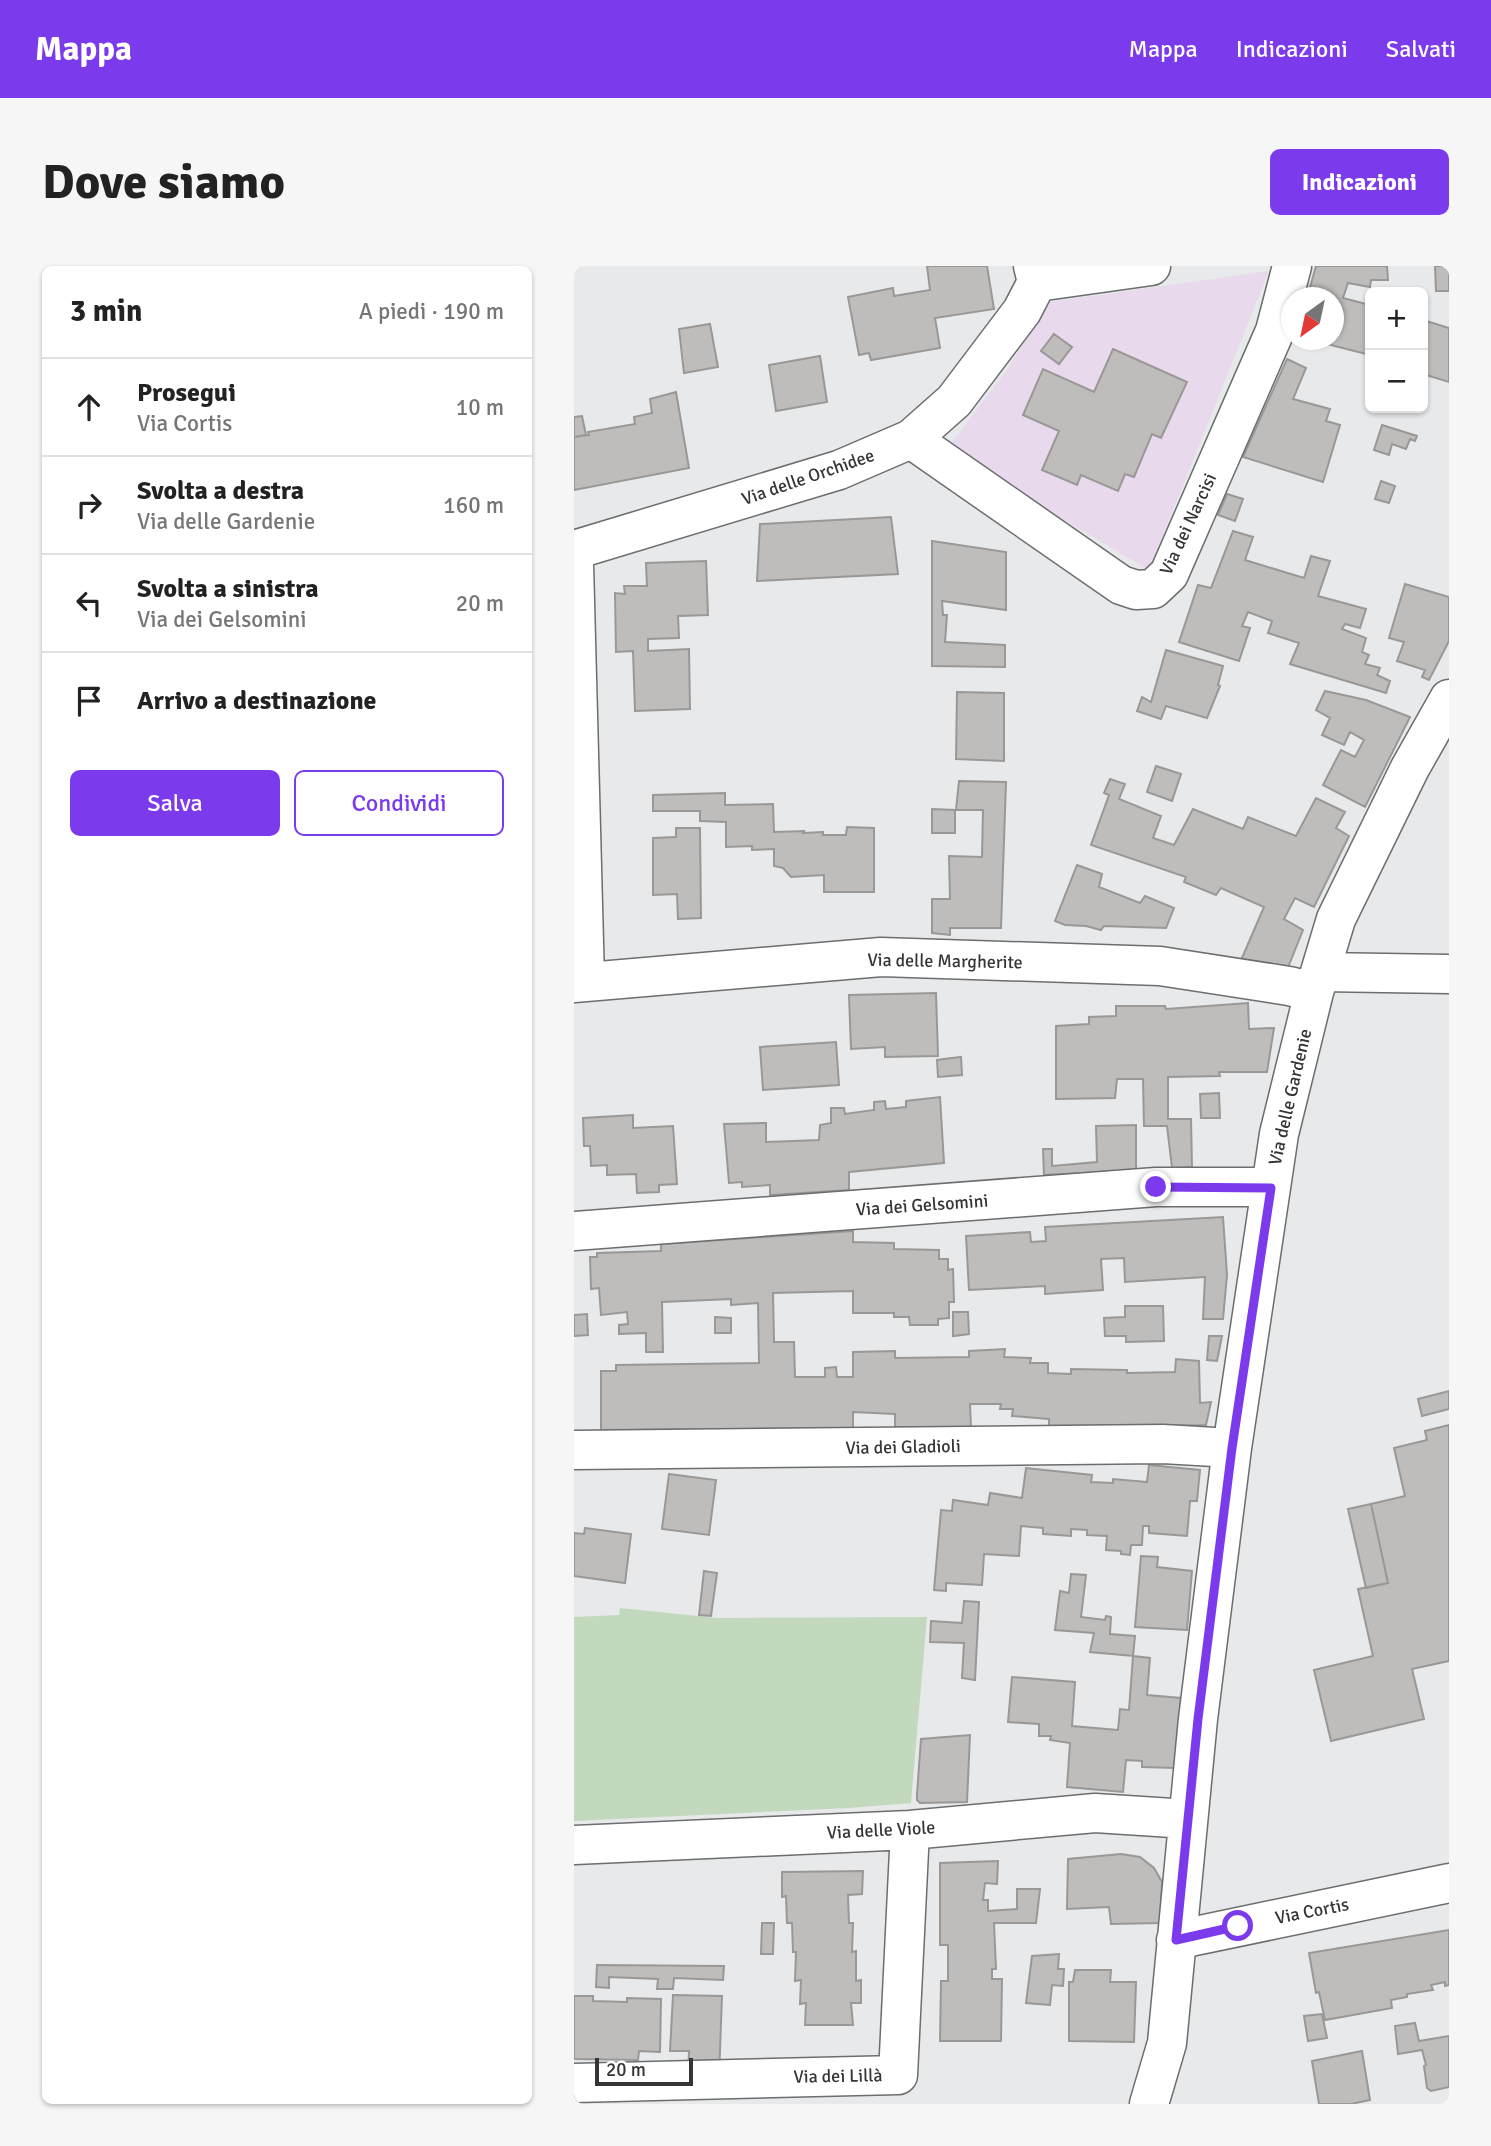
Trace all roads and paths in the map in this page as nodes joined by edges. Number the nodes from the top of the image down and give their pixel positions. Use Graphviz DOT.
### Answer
graph roads {
  1 [pos="1151,266"];
  2 [pos="1292,266"];
  3 [pos="1035,274"];
  4 [pos="911,439"];
  5 [pos="574,550"];
  6 [pos="574,564"];
  7 [pos="1449,699"];
  8 [pos="1449,974"];
  9 [pos="579,982"];
  10 [pos="1317,982"];
  11 [pos="1271,1188"];
  12 [pos="574,1231"];
  13 [pos="1232,1448"];
  14 [pos="574,1450"];
  15 [pos="1188,1819"];
  16 [pos="910,1830"];
  17 [pos="574,1844"];
  18 [pos="1449,1884"];
  19 [pos="1176,1940"];
  20 [pos="574,2083"];
  21 [pos="1149,2104"];
  1 -- 3 [label="street"];
  2 -- 4 [label="street, Via dei Narcisi"];
  3 -- 4 [label="street, Via delle Orchidee"];
  4 -- 5 [label="street, Via delle Orchidee"];
  6 -- 9 [label="street"];
  7 -- 10 [label="street, Via delle Gardenie"];
  8 -- 10 [label="street, Via delle Margherite"];
  9 -- 10 [label="street, Via delle Margherite"];
  10 -- 11 [label="street, Via delle Gardenie"];
  11 -- 12 [label="street, Via dei Gelsomini"];
  11 -- 13 [label="street, Via delle Gardenie"];
  13 -- 14 [label="street, Via dei Gladioli"];
  13 -- 15 [label="street, Via delle Gardenie"];
  15 -- 16 [label="street, Via delle Viole"];
  15 -- 19 [label="street, Via delle Gardenie"];
  16 -- 17 [label="street, Via delle Viole"];
  16 -- 20 [label="street, Via dei Lillà"];
  18 -- 19 [label="street, Via Cortis"];
  19 -- 21 [label="street, Via delle Gardenie"];
}
